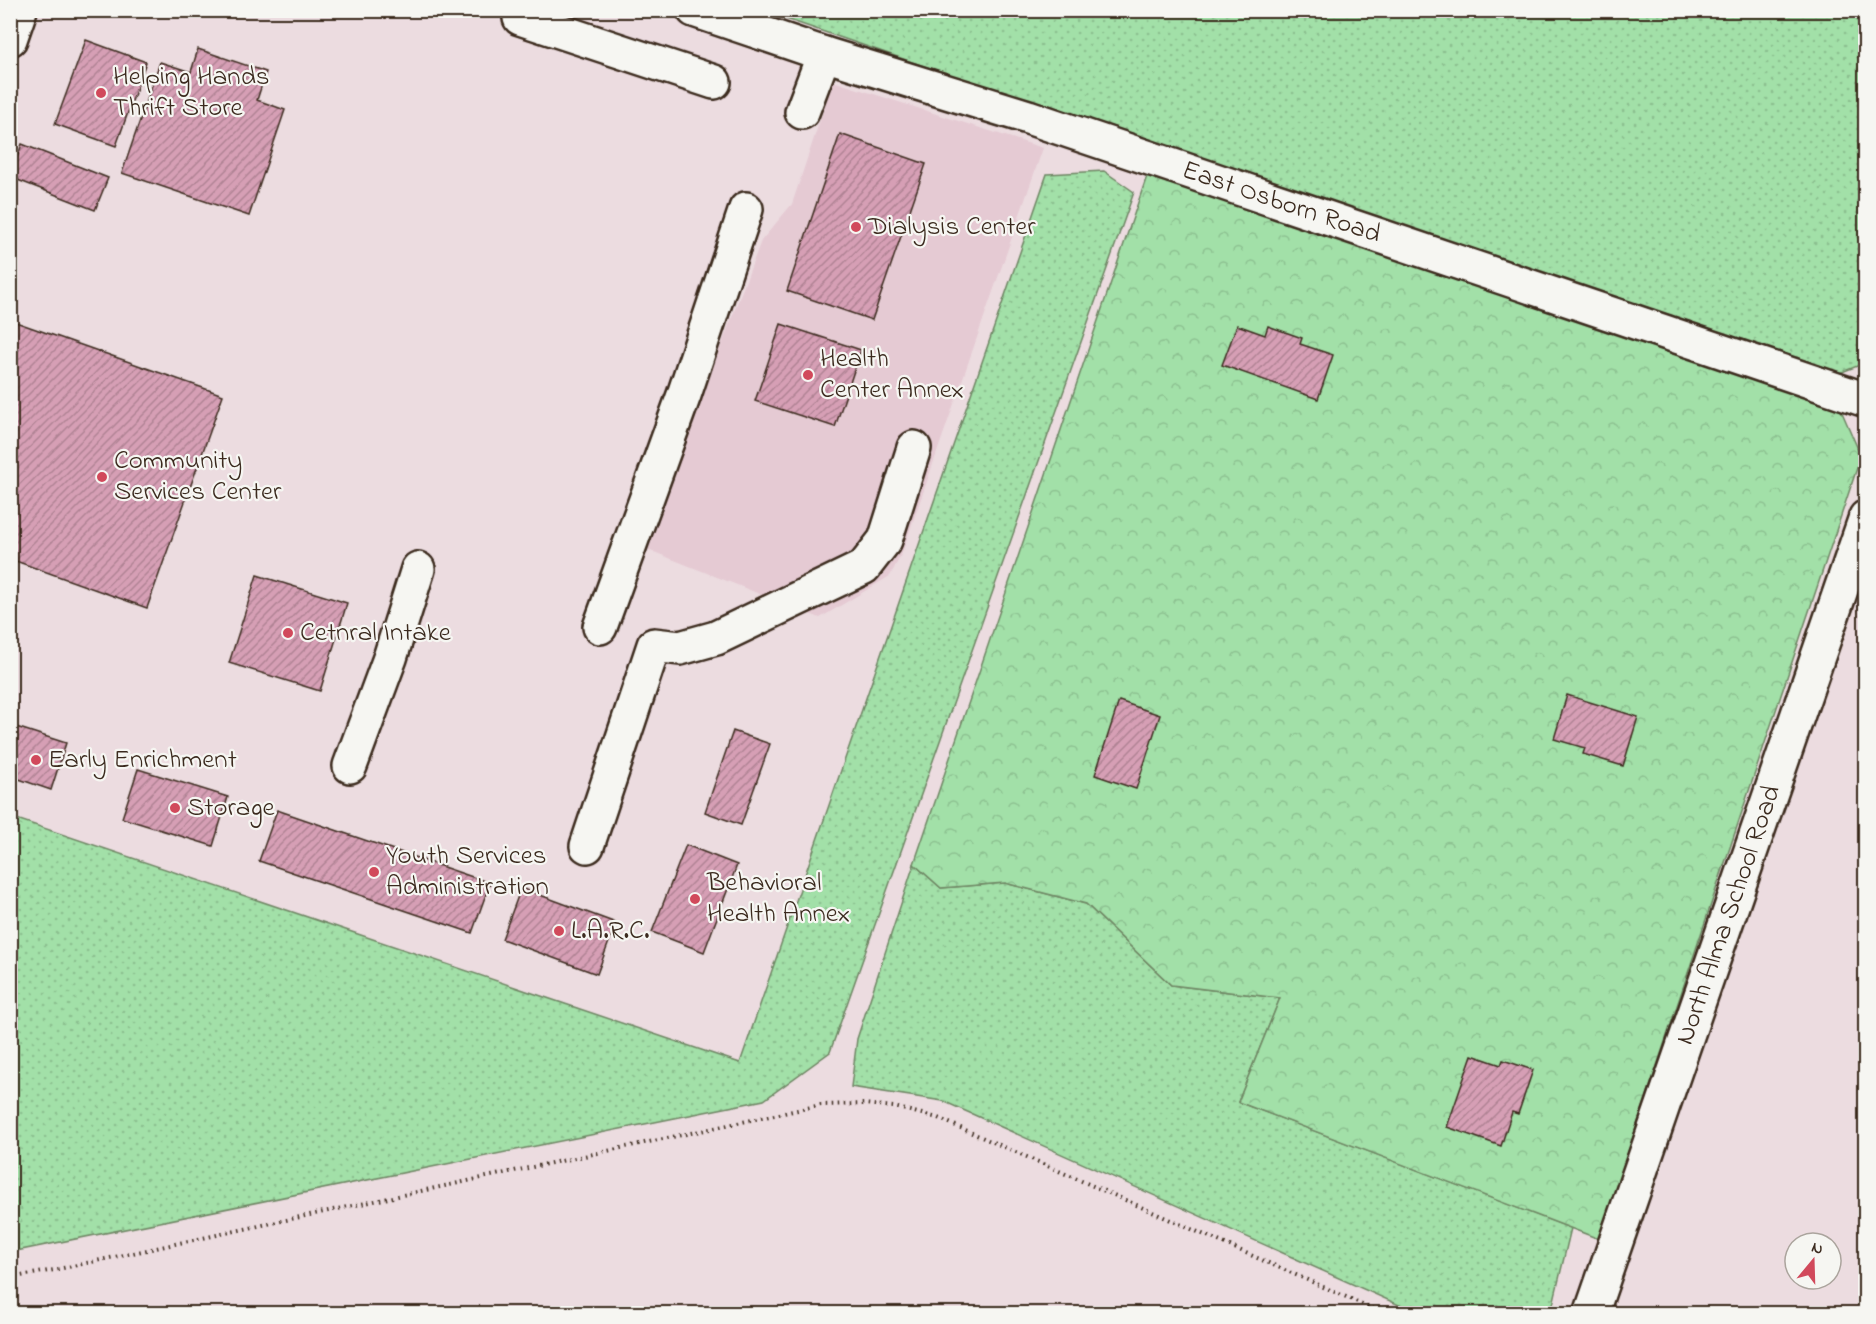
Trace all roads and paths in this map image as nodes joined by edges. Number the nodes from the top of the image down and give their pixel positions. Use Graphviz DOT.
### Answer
graph roads {
  1 [pos="21,10"];
  2 [pos="694,10"];
  3 [pos="520,18"];
  4 [pos="10,39"];
  5 [pos="824,54"];
  6 [pos="714,82"];
  7 [pos="802,112"];
  8 [pos="746,209"];
  9 [pos="1866,400"];
  10 [pos="914,448"];
  11 [pos="1866,517"];
  12 [pos="418,569"];
  13 [pos="600,627"];
  14 [pos="350,766"];
  15 [pos="587,846"];
  16 [pos="10,1278"];
  17 [pos="1385,1314"];
  18 [pos="1591,1314"];
  1 -- 4 [label="street"];
  2 -- 5 [label="street, East Osborn Road"];
  3 -- 6 [label="street"];
  5 -- 7 [label="street"];
  5 -- 9 [label="street, East Osborn Road"];
  8 -- 13 [label="street"];
  10 -- 15 [label="street"];
  11 -- 18 [label="street, North Alma School Road"];
  12 -- 14 [label="street"];
  16 -- 17 [label="path"];
}
